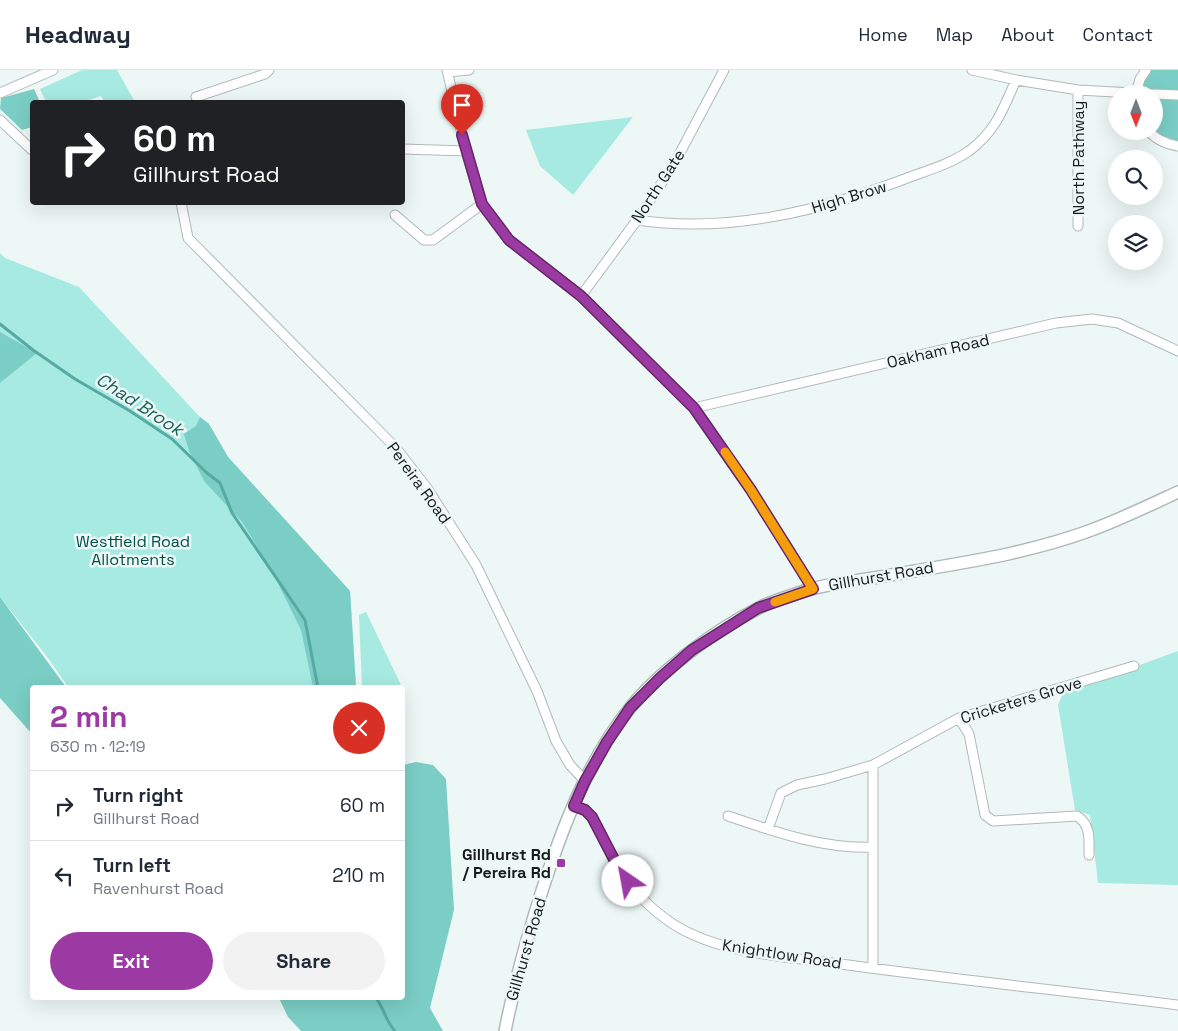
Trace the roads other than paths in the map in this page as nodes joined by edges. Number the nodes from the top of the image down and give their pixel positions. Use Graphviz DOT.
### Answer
graph roads {
  1 [pos="53,70"];
  2 [pos="269,70"];
  3 [pos="469,70"];
  4 [pos="724,70"];
  5 [pos="972,70"];
  6 [pos="1146,70"];
  7 [pos="447,71"];
  8 [pos="1016,80"];
  9 [pos="1138,85"];
  10 [pos="1078,90"];
  11 [pos="1108,92"];
  12 [pos="0,93"];
  13 [pos="1163,94"];
  14 [pos="1178,95"];
  15 [pos="196,97"];
  16 [pos="0,120"];
  17 [pos="1160,140"];
  18 [pos="1178,146"];
  19 [pos="30,148"];
  20 [pos="405,149"];
  21 [pos="466,151"];
  22 [pos="482,204"];
  23 [pos="182,205"];
  24 [pos="395,215"];
  25 [pos="637,220"];
  26 [pos="1078,226"];
  27 [pos="581,296"];
  28 [pos="1178,351"];
  29 [pos="694,408"];
  30 [pos="1178,492"];
  31 [pos="813,589"];
  32 [pos="1134,666"];
  33 [pos="959,718"];
  34 [pos="874,765"];
  35 [pos="585,781"];
  36 [pos="574,806"];
  37 [pos="728,816"];
  38 [pos="768,829"];
  39 [pos="873,847"];
  40 [pos="1089,855"];
  41 [pos="873,968"];
  42 [pos="1178,1005"];
  43 [pos="505,1031"];
  1 -- 12 [label="street"];
  2 -- 15 [label="street"];
  3 -- 7 [label="street"];
  4 -- 25 [label="street, North Gate"];
  5 -- 8 [label="street"];
  6 -- 9 [label="street"];
  7 -- 21 [label="street"];
  8 -- 10 [label="street"];
  8 -- 25 [label="street, High Brow"];
  10 -- 11 [label="street"];
  10 -- 26 [label="street, North Pathway"];
  13 -- 14 [label="street"];
  16 -- 19 [label="street"];
  17 -- 18 [label="street"];
  20 -- 21 [label="street"];
  21 -- 22 [label="street"];
  22 -- 24 [label="street"];
  22 -- 27 [label="street"];
  23 -- 35 [label="street, Pereira Road"];
  25 -- 27 [label="street, North Gate"];
  27 -- 29 [label="street"];
  28 -- 29 [label="street, Oakham Road"];
  29 -- 31 [label="street"];
  30 -- 31 [label="street, Gillhurst Road"];
  31 -- 35 [label="street, Gillhurst Road"];
  32 -- 33 [label="street, Cricketers Grove"];
  33 -- 34 [label="street, Cricketers Grove"];
  33 -- 40 [label="street"];
  34 -- 38 [label="street, Cricketers Grove"];
  34 -- 39 [label="street"];
  35 -- 36 [label="street, Gillhurst Road"];
  36 -- 41 [label="street, Knightlow Road"];
  36 -- 43 [label="street, Gillhurst Road"];
  37 -- 38 [label="street"];
  38 -- 39 [label="street"];
  39 -- 41 [label="street"];
  41 -- 42 [label="street, Knightlow Road"];
}
